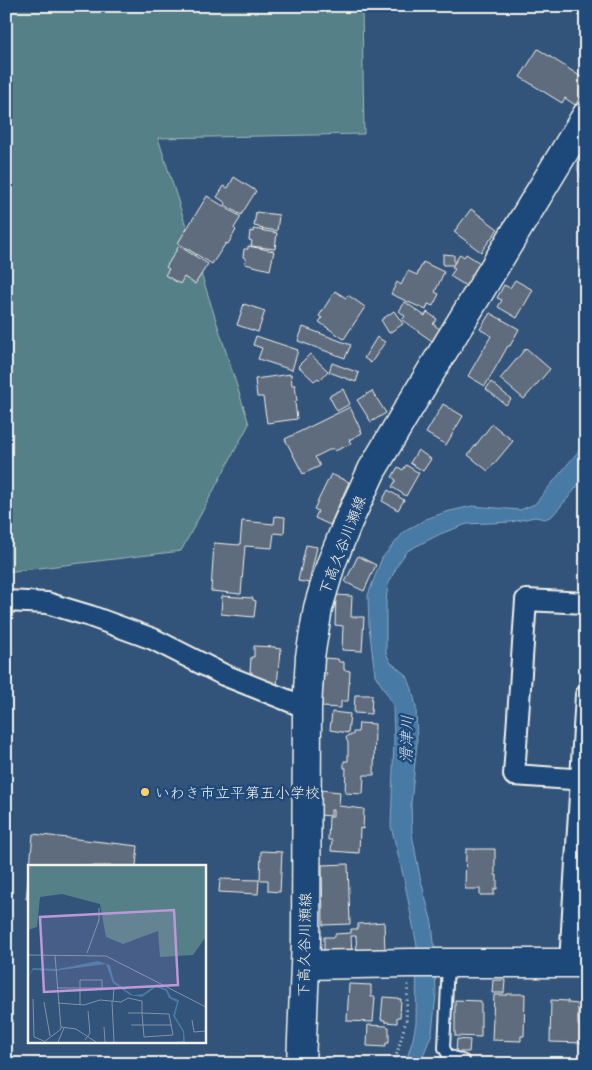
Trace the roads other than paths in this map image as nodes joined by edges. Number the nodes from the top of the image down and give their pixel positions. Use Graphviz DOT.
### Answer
graph roads {
  1 [pos="586,116"];
  2 [pos="6,600"];
  3 [pos="586,603"];
  4 [pos="586,695"];
  5 [pos="306,708"];
  6 [pos="583,780"];
  7 [pos="446,963"];
  8 [pos="578,963"];
  9 [pos="305,965"];
  10 [pos="464,1061"];
  11 [pos="301,1064"];
  1 -- 5 [label="main road, 下高久谷川瀬線"];
  2 -- 5 [label="street"];
  3 -- 6 [label="street"];
  4 -- 6 [label="street"];
  5 -- 9 [label="main road, 下高久谷川瀬線"];
  6 -- 8 [label="street"];
  7 -- 8 [label="main road"];
  7 -- 9 [label="main road"];
  7 -- 10 [label="lane"];
  9 -- 11 [label="main road, 下高久谷川瀬線"];
}
